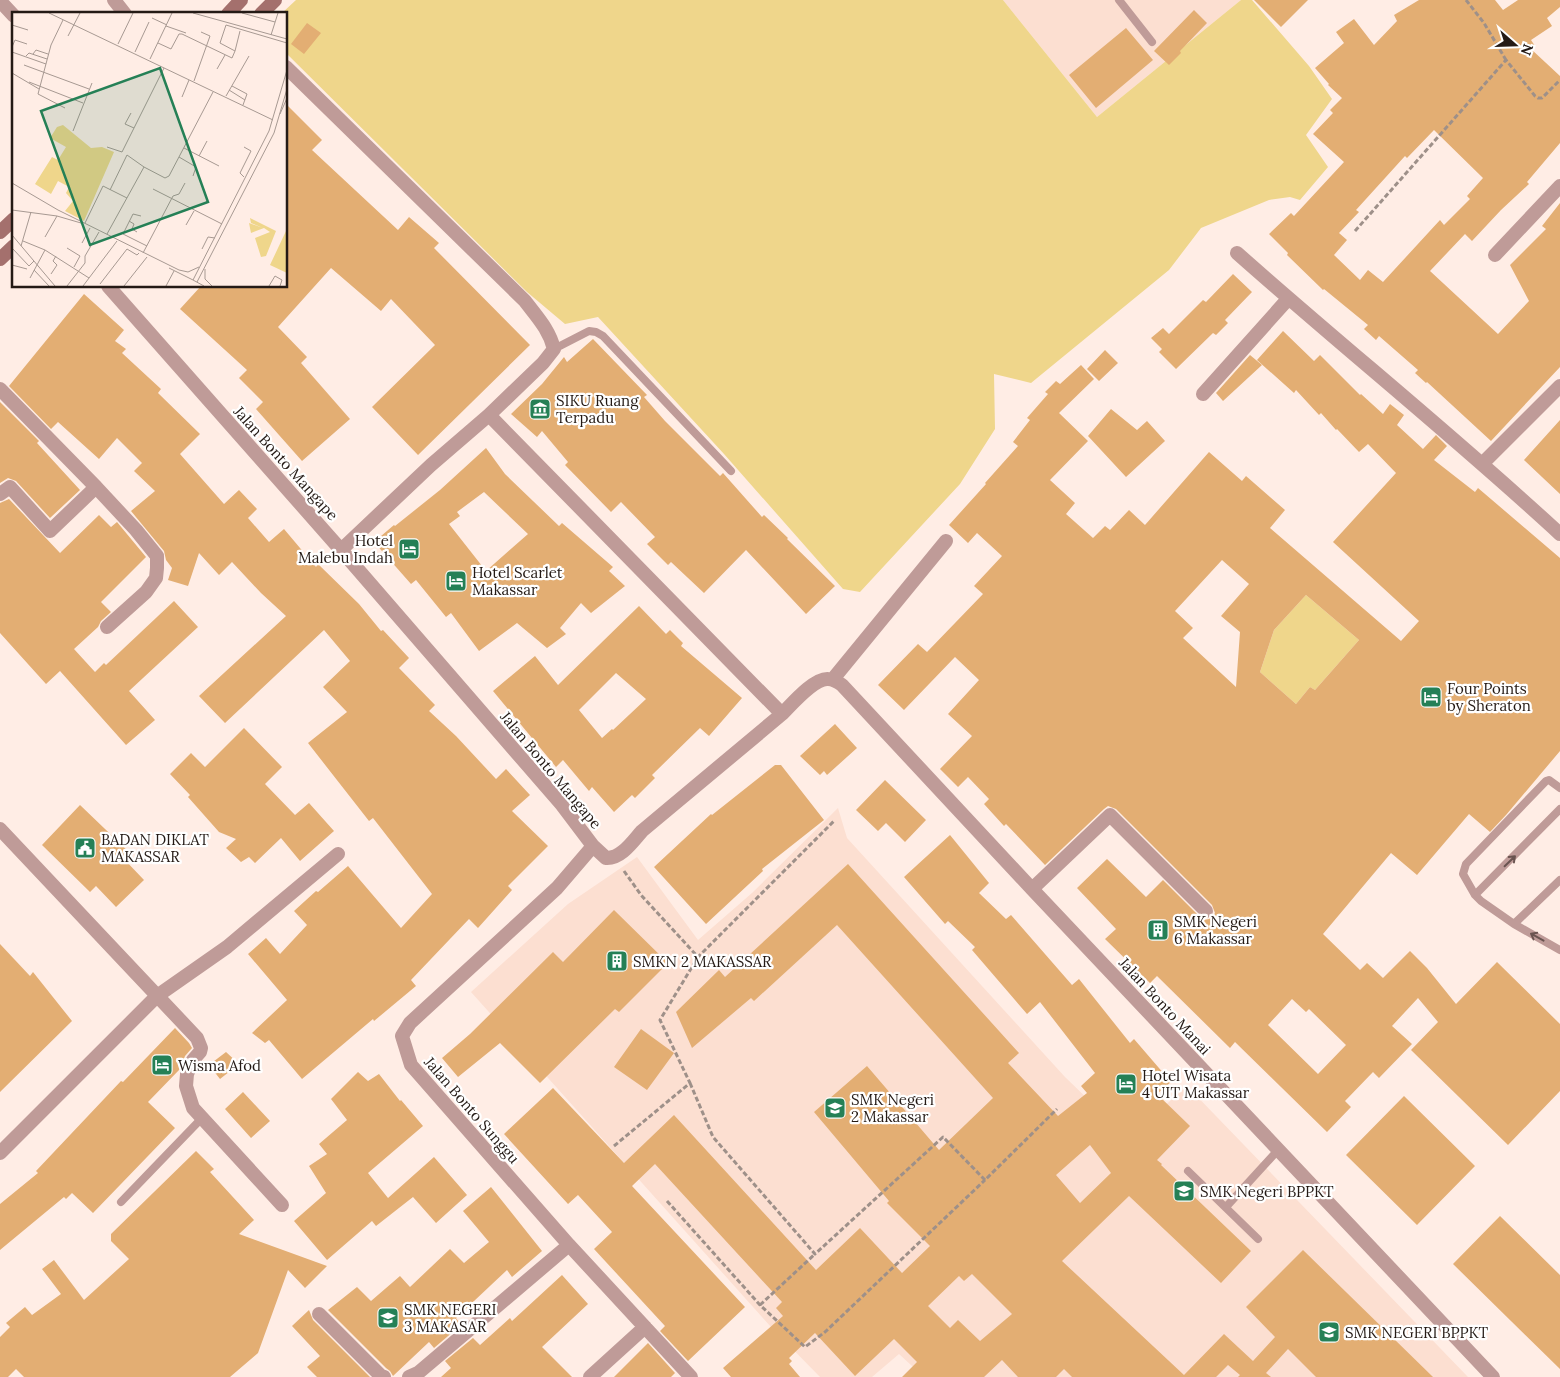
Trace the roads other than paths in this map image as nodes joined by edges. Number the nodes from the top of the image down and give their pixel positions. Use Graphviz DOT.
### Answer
graph roads {
  1 [pos="0,0"];
  2 [pos="114,0"];
  3 [pos="241,0"];
  4 [pos="275,0"];
  5 [pos="1120,0"];
  6 [pos="123,12"];
  7 [pos="230,12"];
  8 [pos="263,12"];
  9 [pos="12,14"];
  10 [pos="1152,42"];
  11 [pos="288,69"];
  12 [pos="1560,186"];
  13 [pos="12,221"];
  14 [pos="0,232"];
  15 [pos="12,248"];
  16 [pos="1237,253"];
  17 [pos="1495,255"];
  18 [pos="0,259"];
  19 [pos="110,288"];
  20 [pos="1288,299"];
  21 [pos="554,349"];
  22 [pos="1560,386"];
  23 [pos="0,389"];
  24 [pos="1204,394"];
  25 [pos="489,415"];
  26 [pos="1482,464"];
  27 [pos="731,471"];
  28 [pos="96,487"];
  29 [pos="0,494"];
  30 [pos="1560,534"];
  31 [pos="946,541"];
  32 [pos="341,550"];
  33 [pos="107,627"];
  34 [pos="833,679"];
  35 [pos="782,714"];
  36 [pos="1560,788"];
  37 [pos="1560,809"];
  38 [pos="0,828"];
  39 [pos="593,846"];
  40 [pos="338,854"];
  41 [pos="1560,880"];
  42 [pos="1032,889"];
  43 [pos="1476,895"];
  44 [pos="1206,911"];
  45 [pos="1514,924"];
  46 [pos="1560,950"];
  47 [pos="157,996"];
  48 [pos="202,1118"];
  49 [pos="1278,1150"];
  50 [pos="0,1153"];
  51 [pos="1188,1170"];
  52 [pos="121,1202"];
  53 [pos="282,1205"];
  54 [pos="1226,1206"];
  55 [pos="1258,1239"];
  56 [pos="569,1245"];
  57 [pos="318,1314"];
  58 [pos="645,1327"];
  59 [pos="382,1376"];
  60 [pos="410,1377"];
  61 [pos="590,1377"];
  62 [pos="691,1377"];
  63 [pos="1493,1377"];
  1 -- 9 [label="street"];
  2 -- 6 [label="street"];
  3 -- 7 [label="main road"];
  4 -- 8 [label="main road"];
  5 -- 10 [label="lane"];
  11 -- 21 [label="street"];
  12 -- 17 [label="street"];
  13 -- 14 [label="main road"];
  15 -- 18 [label="main road"];
  16 -- 20 [label="street"];
  19 -- 32 [label="street, Jalan Bonto Mangape"];
  20 -- 24 [label="street"];
  20 -- 26 [label="street"];
  21 -- 25 [label="street"];
  21 -- 27 [label="lane"];
  22 -- 26 [label="street"];
  23 -- 28 [label="street"];
  25 -- 32 [label="street"];
  25 -- 35 [label="street"];
  26 -- 30 [label="street"];
  28 -- 29 [label="street"];
  28 -- 33 [label="street"];
  31 -- 34 [label="street"];
  32 -- 39 [label="street, Jalan Bonto Mangape"];
  34 -- 35 [label="street"];
  34 -- 42 [label="street, Jalan Bonto Manai"];
  35 -- 39 [label="street"];
  36 -- 43 [label="lane"];
  43 -- 37 [label="lane, one-way"];
  38 -- 47 [label="street"];
  39 -- 56 [label="street, Jalan Bonto Sunggu"];
  40 -- 47 [label="street"];
  41 -- 45 [label="lane"];
  42 -- 44 [label="street"];
  42 -- 49 [label="street, Jalan Bonto Manai"];
  43 -- 45 [label="lane"];
  46 -- 45 [label="lane, one-way"];
  47 -- 48 [label="street"];
  47 -- 50 [label="street"];
  48 -- 52 [label="lane"];
  48 -- 53 [label="street"];
  49 -- 54 [label="lane"];
  49 -- 63 [label="street, Jalan Bonto Manai"];
  51 -- 54 [label="lane"];
  54 -- 55 [label="lane"];
  56 -- 58 [label="street, Jalan Bonto Sunggu"];
  56 -- 60 [label="street"];
  57 -- 59 [label="street"];
  58 -- 61 [label="street"];
  58 -- 62 [label="street, Jalan Bonto Sunggu"];
}
